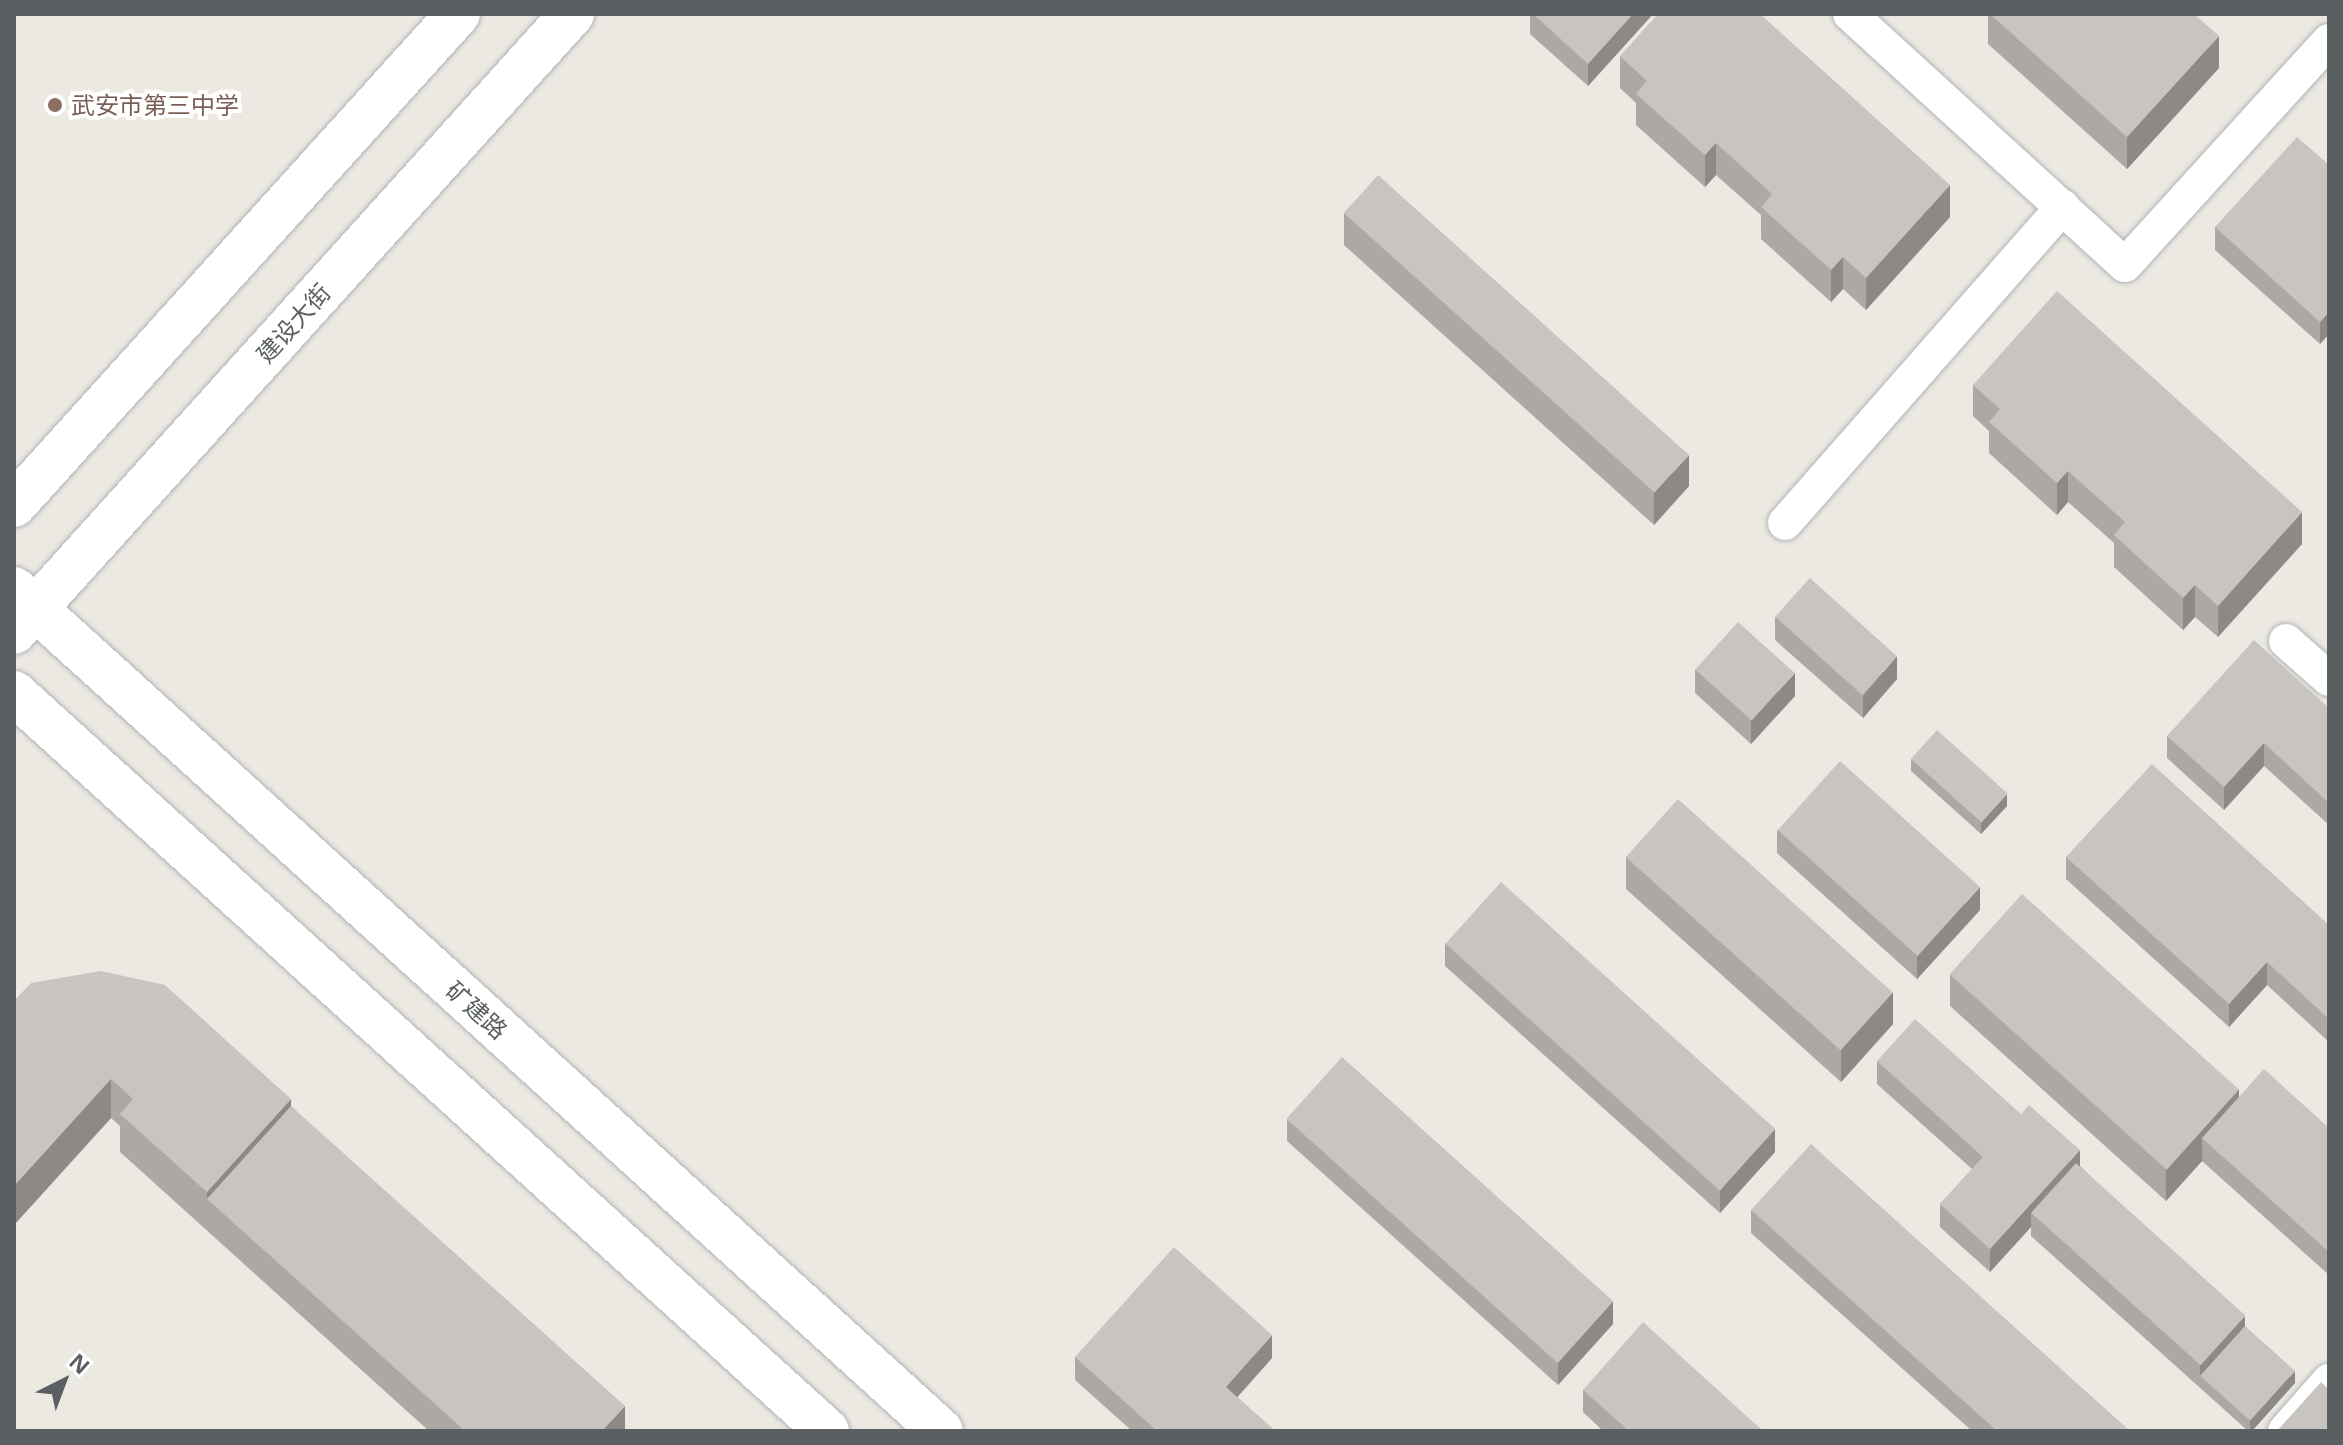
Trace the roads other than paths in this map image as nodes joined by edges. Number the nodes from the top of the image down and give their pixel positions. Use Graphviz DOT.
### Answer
graph roads {
  1 [pos="458,14"];
  2 [pos="572,14"];
  3 [pos="1850,14"];
  4 [pos="2329,41"];
  5 [pos="2063,207"];
  6 [pos="14,505"];
  7 [pos="1785,523"];
  8 [pos="21,610"];
  9 [pos="2286,641"];
  10 [pos="2329,679"];
  11 [pos="14,693"];
  12 [pos="2329,1381"];
  13 [pos="827,1431"];
  14 [pos="941,1431"];
  15 [pos="2285,1431"];
  1 -- 6 [label="street"];
  2 -- 8 [label="street, 建设大街"];
  3 -- 5 [label="lane"];
  4 -- 5 [label="lane"];
  5 -- 7 [label="lane"];
  8 -- 14 [label="street, 矿建路"];
  9 -- 10 [label="lane"];
  11 -- 13 [label="street"];
  12 -- 15 [label="lane"];
}
